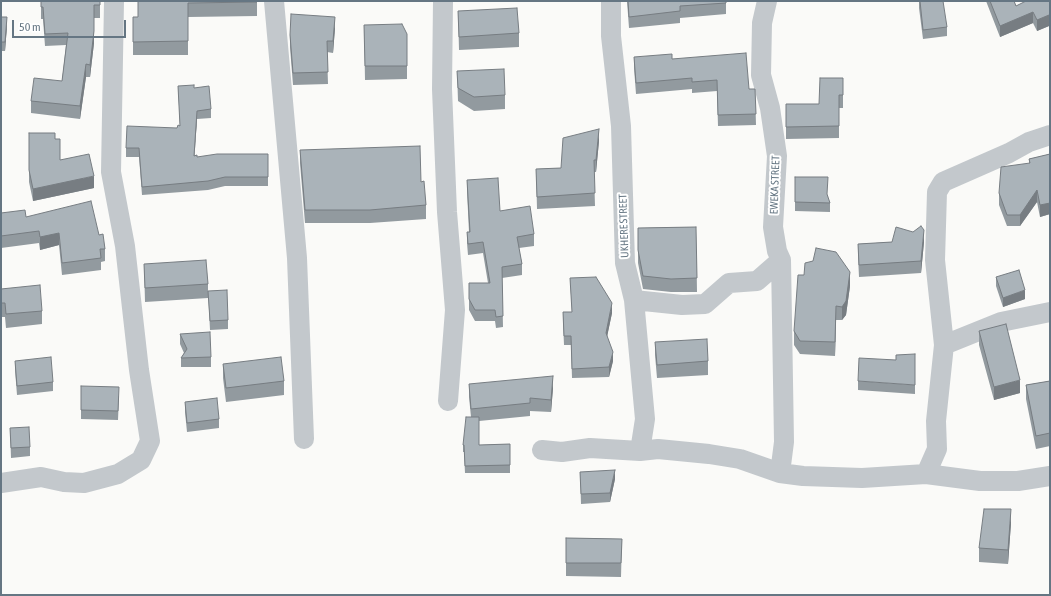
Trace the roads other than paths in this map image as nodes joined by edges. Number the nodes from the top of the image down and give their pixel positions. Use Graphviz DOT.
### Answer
graph roads {
  1 [pos="114,1"];
  2 [pos="274,1"];
  3 [pos="443,1"];
  4 [pos="611,1"];
  5 [pos="767,1"];
  6 [pos="1050,136"];
  7 [pos="781,260"];
  8 [pos="634,300"];
  9 [pos="1050,312"];
  10 [pos="944,345"];
  11 [pos="448,401"];
  12 [pos="304,439"];
  13 [pos="542,450"];
  14 [pos="640,451"];
  15 [pos="780,473"];
  16 [pos="926,474"];
  17 [pos="1050,476"];
  18 [pos="1,483"];
  1 -- 18 [label="street"];
  2 -- 12 [label="street"];
  3 -- 11 [label="street"];
  4 -- 8 [label="street, UKHERE STREET"];
  5 -- 7 [label="street, EWEKA STREET"];
  6 -- 10 [label="street"];
  7 -- 8 [label="street"];
  7 -- 15 [label="street, EWEKA STREET"];
  8 -- 14 [label="street, UKHERE STREET"];
  9 -- 10 [label="street"];
  10 -- 16 [label="street"];
  13 -- 14 [label="street"];
  14 -- 15 [label="street"];
  15 -- 16 [label="street"];
  16 -- 17 [label="street"];
}
